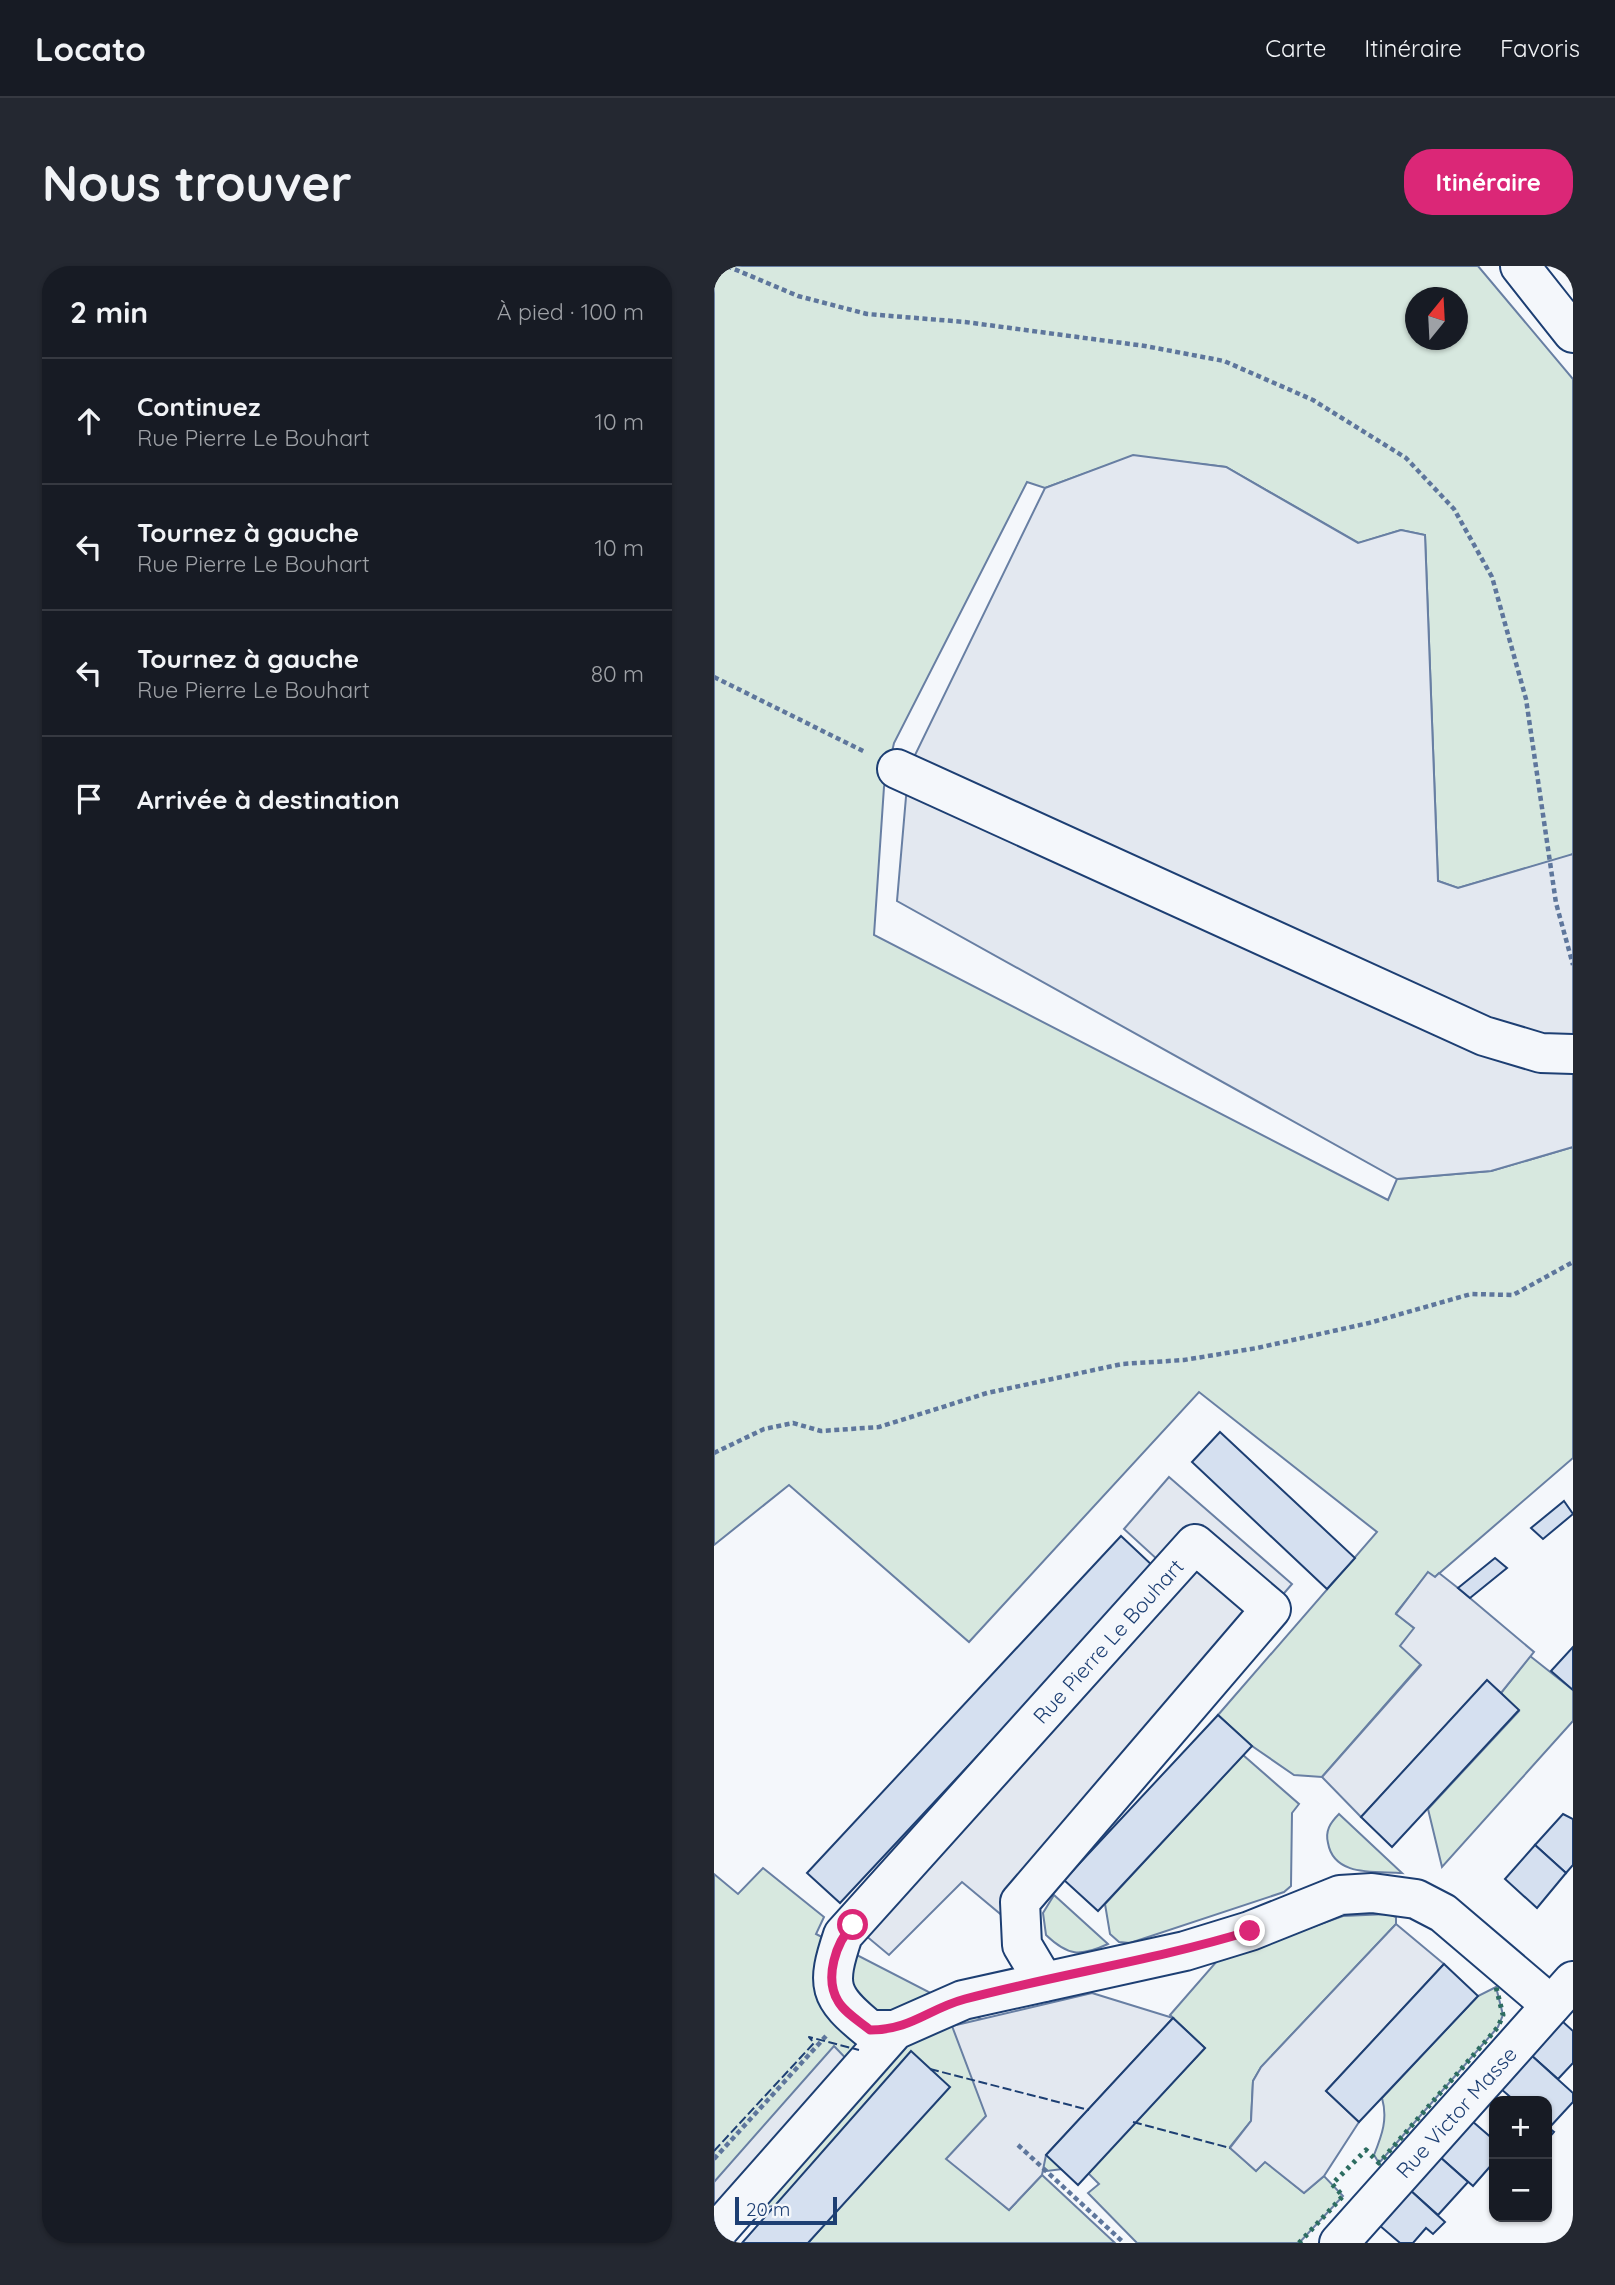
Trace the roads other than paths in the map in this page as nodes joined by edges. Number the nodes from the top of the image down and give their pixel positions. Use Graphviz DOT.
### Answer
graph roads {
  1 [pos="1520,266"];
  2 [pos="1573,333"];
  3 [pos="897,769"];
  4 [pos="1573,1054"];
  5 [pos="1044,1982"];
  6 [pos="1562,1993"];
  7 [pos="895,2030"];
  8 [pos="714,2235"];
  9 [pos="1339,2243"];
  1 -- 2 [label="street"];
  3 -- 4 [label="street"];
  5 -- 6 [label="street"];
  5 -- 7 [label="street"];
  5 -- 7 [label="street, Rue Pierre Le Bouhart"];
  6 -- 9 [label="street, Rue Victor Masse"];
  7 -- 8 [label="street"];
}
